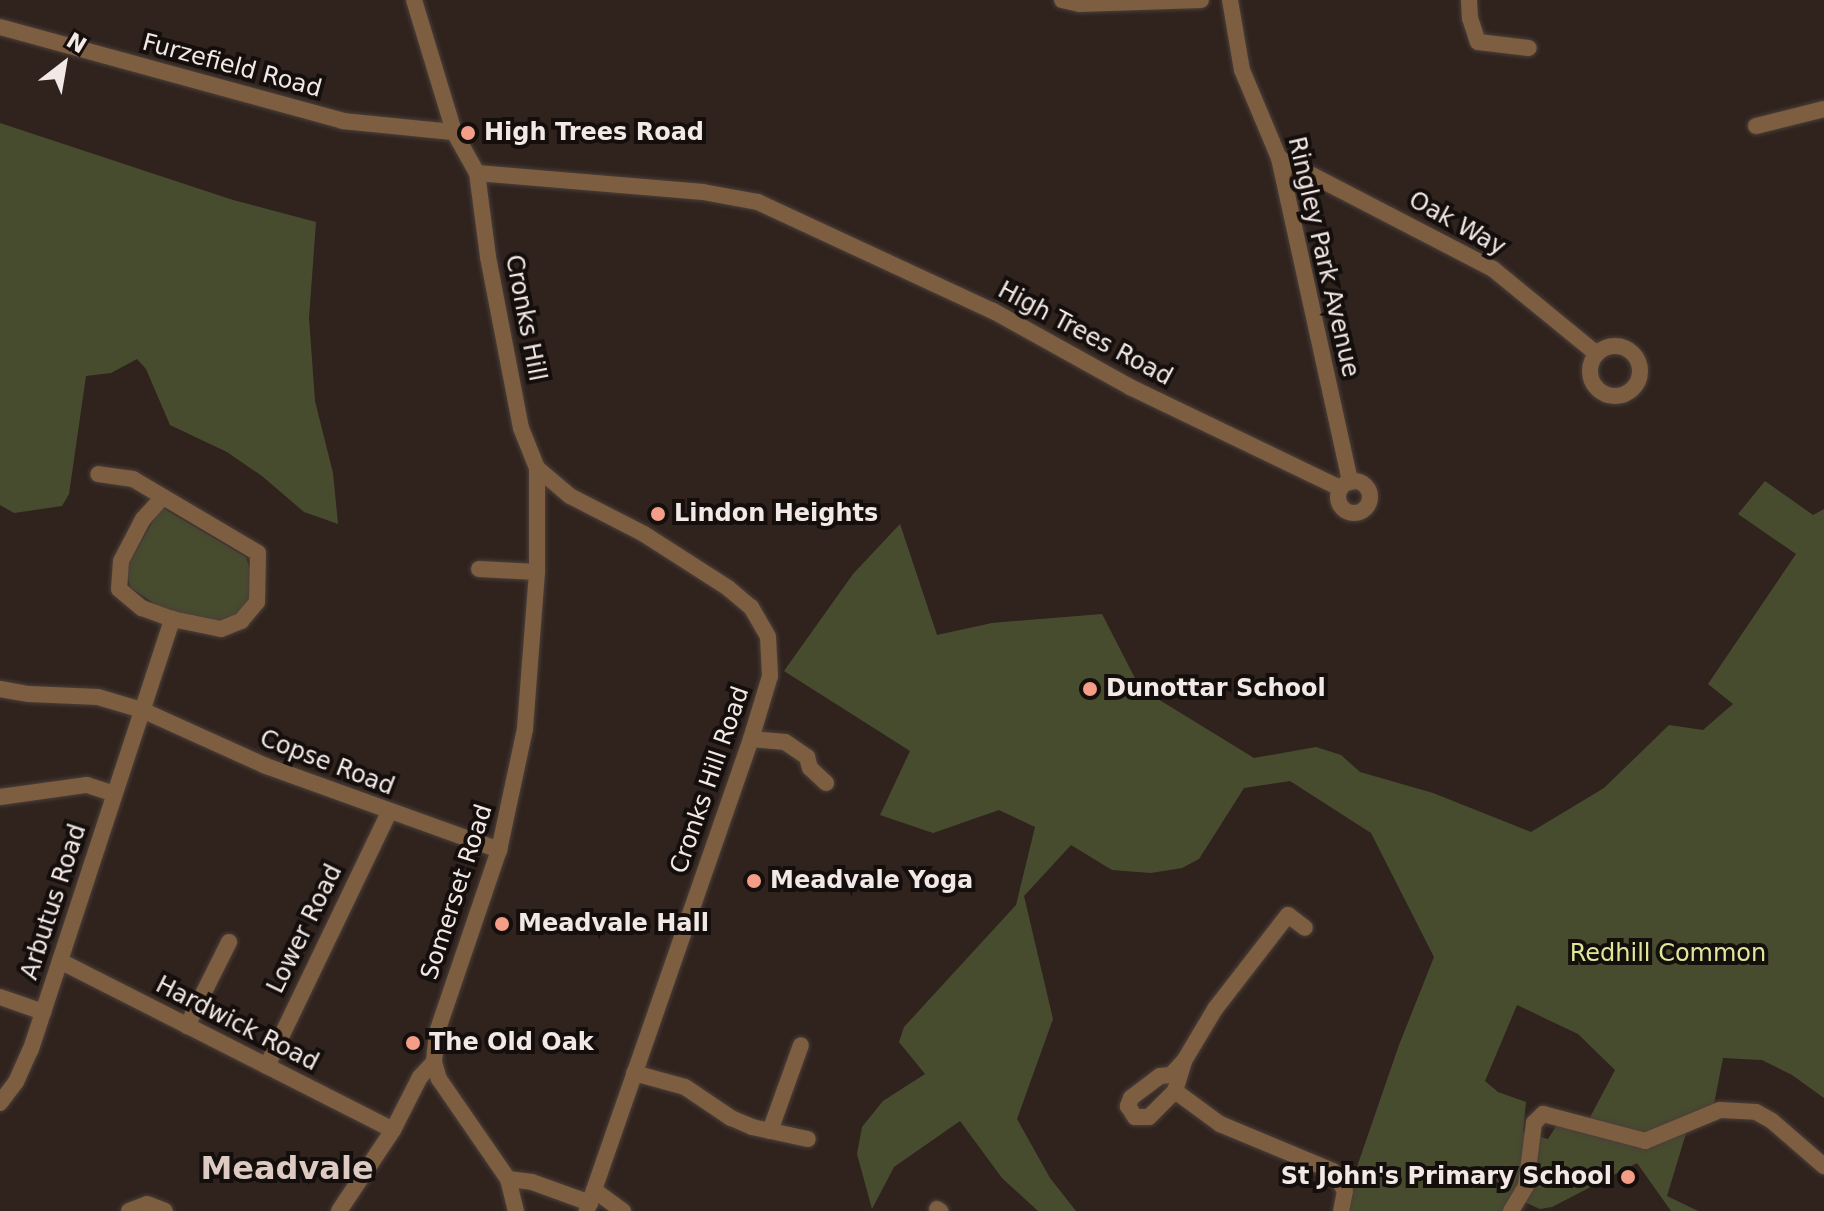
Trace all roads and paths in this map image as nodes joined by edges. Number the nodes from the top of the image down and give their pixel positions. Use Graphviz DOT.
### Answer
graph roads {
  1 [pos="414,0"];
  2 [pos="1062,0"];
  3 [pos="1201,0"];
  4 [pos="1230,0"];
  5 [pos="1469,0"];
  6 [pos="0,27"];
  7 [pos="1529,48"];
  8 [pos="1824,109"];
  9 [pos="1756,126"];
  10 [pos="454,132"];
  11 [pos="1279,158"];
  12 [pos="477,173"];
  13 [pos="1597,354"];
  14 [pos="537,468"];
  15 [pos="98,474"];
  16 [pos="1345,485"];
  17 [pos="162,498"];
  18 [pos="479,569"];
  19 [pos="537,572"];
  20 [pos="172,619"];
  21 [pos="0,689"];
  22 [pos="142,710"];
  23 [pos="751,739"];
  24 [pos="826,783"];
  25 [pos="114,794"];
  26 [pos="0,797"];
  27 [pos="389,813"];
  28 [pos="499,850"];
  29 [pos="1305,928"];
  30 [pos="229,942"];
  31 [pos="60,961"];
  32 [pos="0,997"];
  33 [pos="43,1012"];
  34 [pos="187,1026"];
  35 [pos="801,1045"];
  36 [pos="1184,1061"];
  37 [pos="434,1062"];
  38 [pos="267,1066"];
  39 [pos="634,1073"];
  40 [pos="1175,1091"];
  41 [pos="0,1103"];
  42 [pos="393,1130"];
  43 [pos="770,1131"];
  44 [pos="808,1139"];
  45 [pos="1824,1166"];
  46 [pos="508,1179"];
  47 [pos="590,1201"];
  48 [pos="129,1211"];
  49 [pos="165,1211"];
  50 [pos="339,1211"];
  51 [pos="516,1211"];
  52 [pos="623,1211"];
  53 [pos="1341,1211"];
  54 [pos="1511,1211"];
  1 -- 10 [label="street"];
  2 -- 3 [label="street"];
  4 -- 11 [label="street, Ringley Park Avenue"];
  5 -- 7 [label="street"];
  6 -- 10 [label="street, Furzefield Road"];
  8 -- 9 [label="street"];
  10 -- 12 [label="street"];
  11 -- 13 [label="street, Oak Way"];
  11 -- 16 [label="street, Ringley Park Avenue"];
  12 -- 14 [label="street, Cronks Hill"];
  12 -- 16 [label="street, High Trees Road"];
  14 -- 19 [label="street, Somerset Road"];
  14 -- 23 [label="street, Cronks Hill Road"];
  15 -- 17 [label="street"];
  17 -- 20 [label="street"];
  17 -- 20 [label="street"];
  18 -- 19 [label="street"];
  19 -- 28 [label="street, Somerset Road"];
  20 -- 22 [label="street, Arbutus Road"];
  21 -- 22 [label="street, Copse Road"];
  22 -- 25 [label="street, Arbutus Road"];
  22 -- 27 [label="street, Copse Road"];
  23 -- 24 [label="street"];
  23 -- 39 [label="street, Cronks Hill Road"];
  25 -- 26 [label="street"];
  25 -- 31 [label="street, Arbutus Road"];
  27 -- 28 [label="street, Copse Road"];
  27 -- 38 [label="street, Lower Road"];
  28 -- 37 [label="street, Somerset Road"];
  29 -- 36 [label="street"];
  30 -- 34 [label="street"];
  31 -- 33 [label="street, Arbutus Road"];
  31 -- 34 [label="street, Hardwick Road"];
  32 -- 33 [label="street"];
  33 -- 41 [label="street, Arbutus Road"];
  34 -- 38 [label="street, Hardwick Road"];
  35 -- 43 [label="street"];
  36 -- 40 [label="street"];
  36 -- 40 [label="street"];
  37 -- 42 [label="street"];
  37 -- 46 [label="street"];
  38 -- 42 [label="street, Hardwick Road"];
  39 -- 43 [label="street"];
  39 -- 47 [label="street, Cronks Hill Road"];
  40 -- 53 [label="street"];
  42 -- 50 [label="street"];
  43 -- 44 [label="street"];
  45 -- 54 [label="street"];
  46 -- 47 [label="street"];
  46 -- 51 [label="street"];
  47 -- 52 [label="street"];
  48 -- 49 [label="street"];
}
